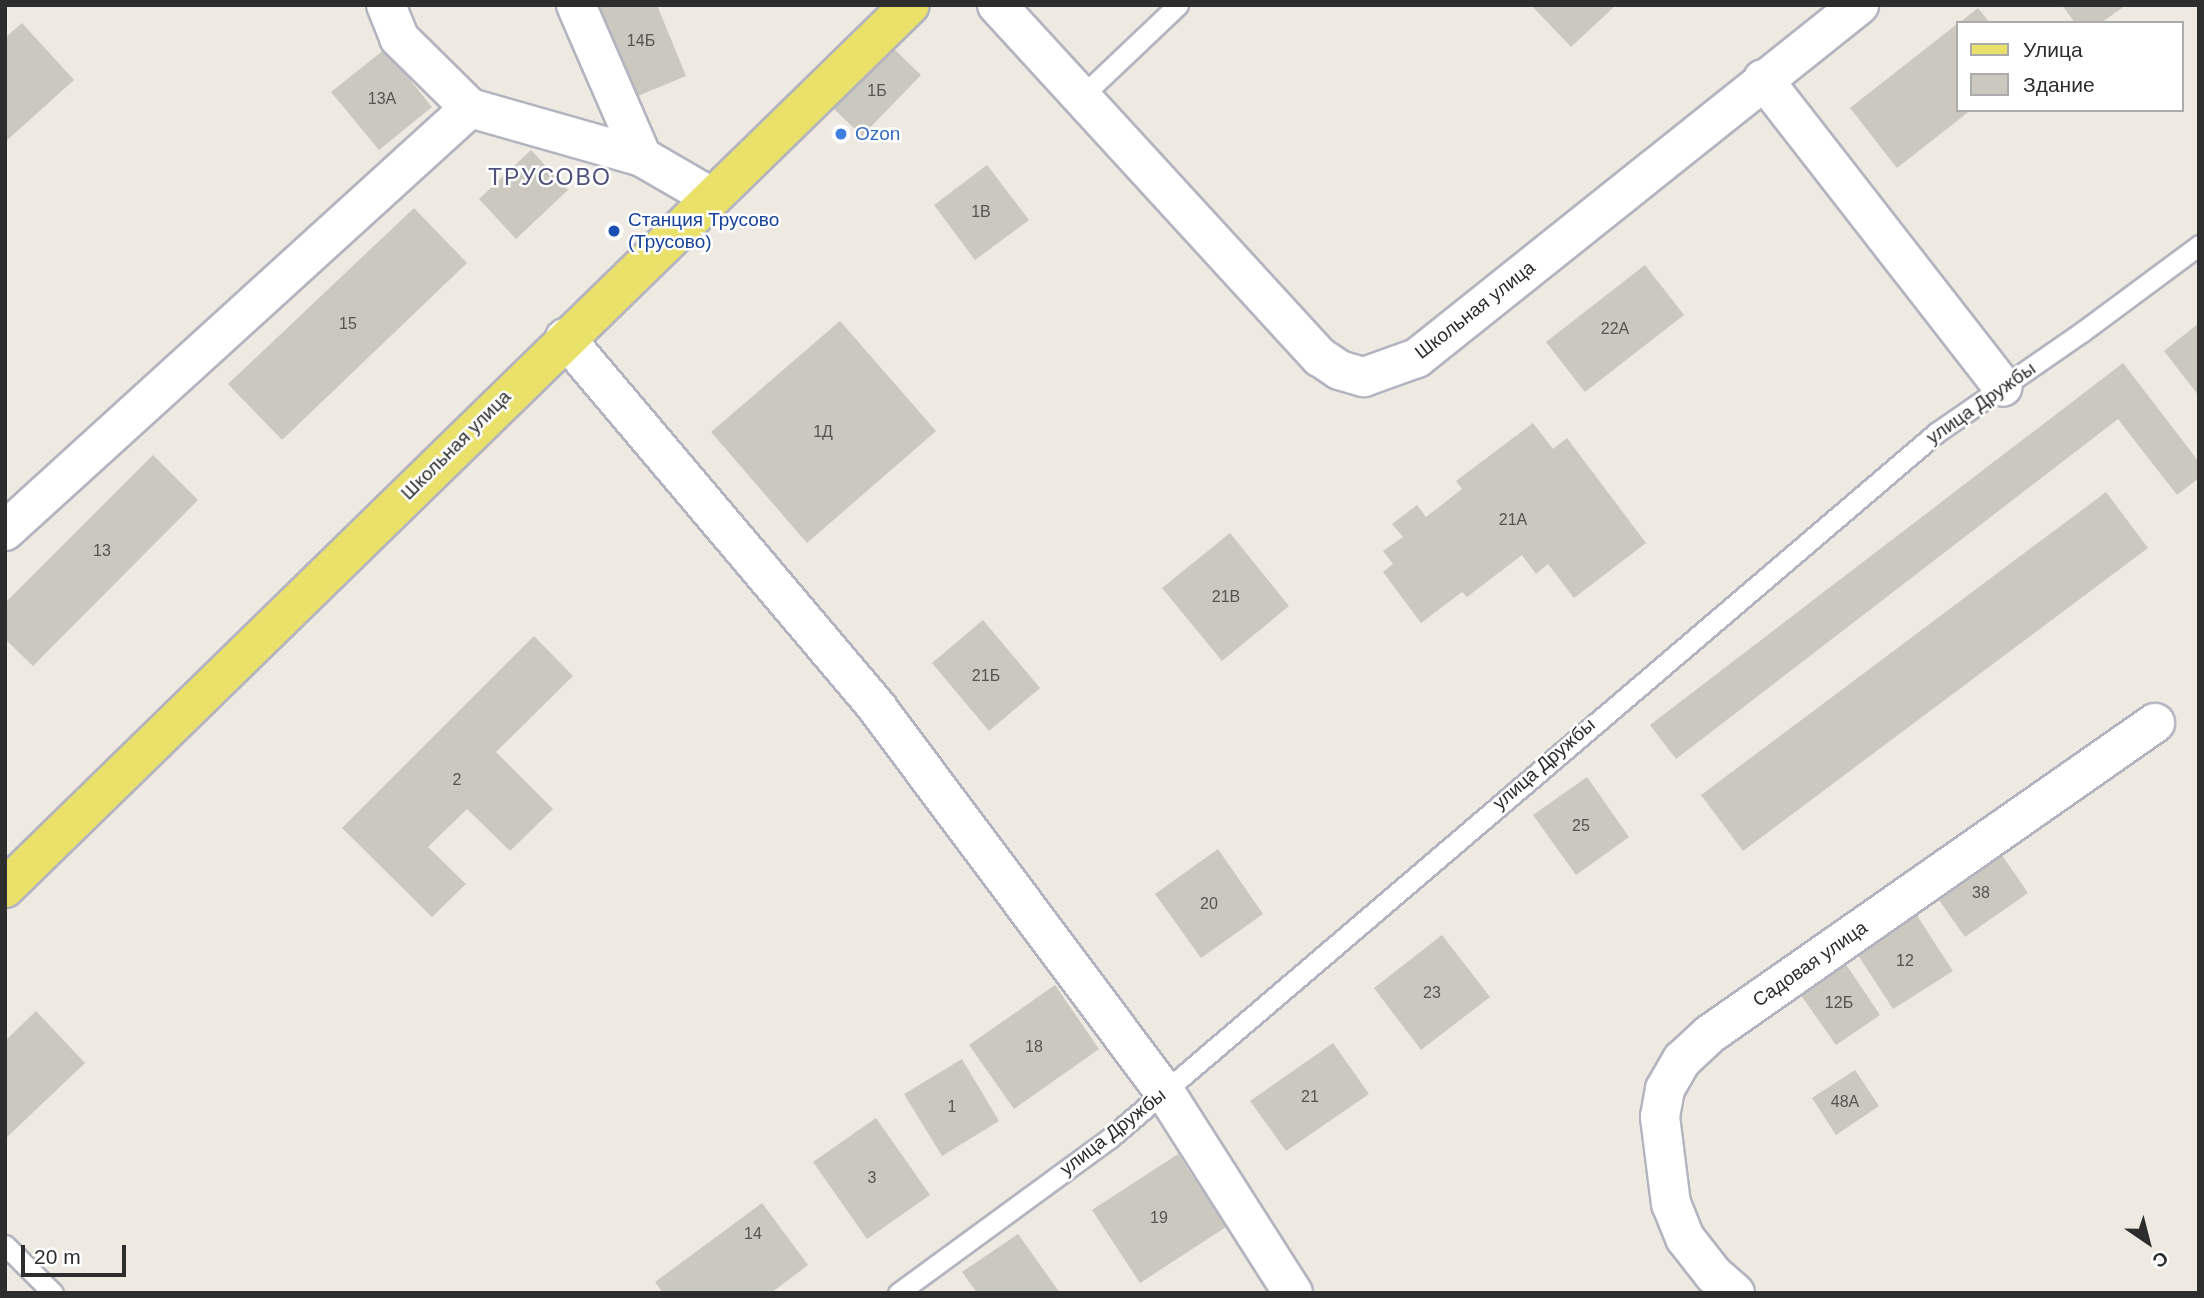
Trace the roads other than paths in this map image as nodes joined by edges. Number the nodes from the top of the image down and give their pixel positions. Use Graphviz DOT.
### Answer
graph roads {
  1 [pos="386,5"];
  2 [pos="576,5"];
  3 [pos="910,5"];
  4 [pos="997,5"];
  5 [pos="1178,5"];
  6 [pos="1859,5"];
  7 [pos="1763,79"];
  8 [pos="1081,97"];
  9 [pos="470,108"];
  10 [pos="642,157"];
  11 [pos="711,197"];
  12 [pos="2199,245"];
  13 [pos="565,338"];
  14 [pos="2003,387"];
  15 [pos="5,531"];
  16 [pos="2155,723"];
  17 [pos="5,888"];
  18 [pos="1165,1092"];
  19 [pos="5,1245"];
  20 [pos="53,1293"];
  21 [pos="898,1293"];
  22 [pos="1293,1293"];
  23 [pos="1735,1293"];
  1 -- 9 [label="street"];
  2 -- 10 [label="street"];
  3 -- 11 [label="main road, Школьная улица"];
  4 -- 8 [label="street, Школьная улица"];
  5 -- 8 [label="lane"];
  6 -- 7 [label="street, Школьная улица"];
  7 -- 8 [label="street, Школьная улица"];
  7 -- 14 [label="street"];
  9 -- 10 [label="street"];
  9 -- 15 [label="street"];
  10 -- 11 [label="street"];
  11 -- 13 [label="main road, Школьная улица"];
  12 -- 14 [label="lane, улица Дружбы"];
  13 -- 17 [label="main road, Школьная улица"];
  13 -- 18 [label="street"];
  14 -- 18 [label="lane, улица Дружбы"];
  16 -- 23 [label="street, Садовая улица"];
  18 -- 21 [label="lane, улица Дружбы"];
  18 -- 22 [label="street"];
  19 -- 20 [label="lane"];
}
